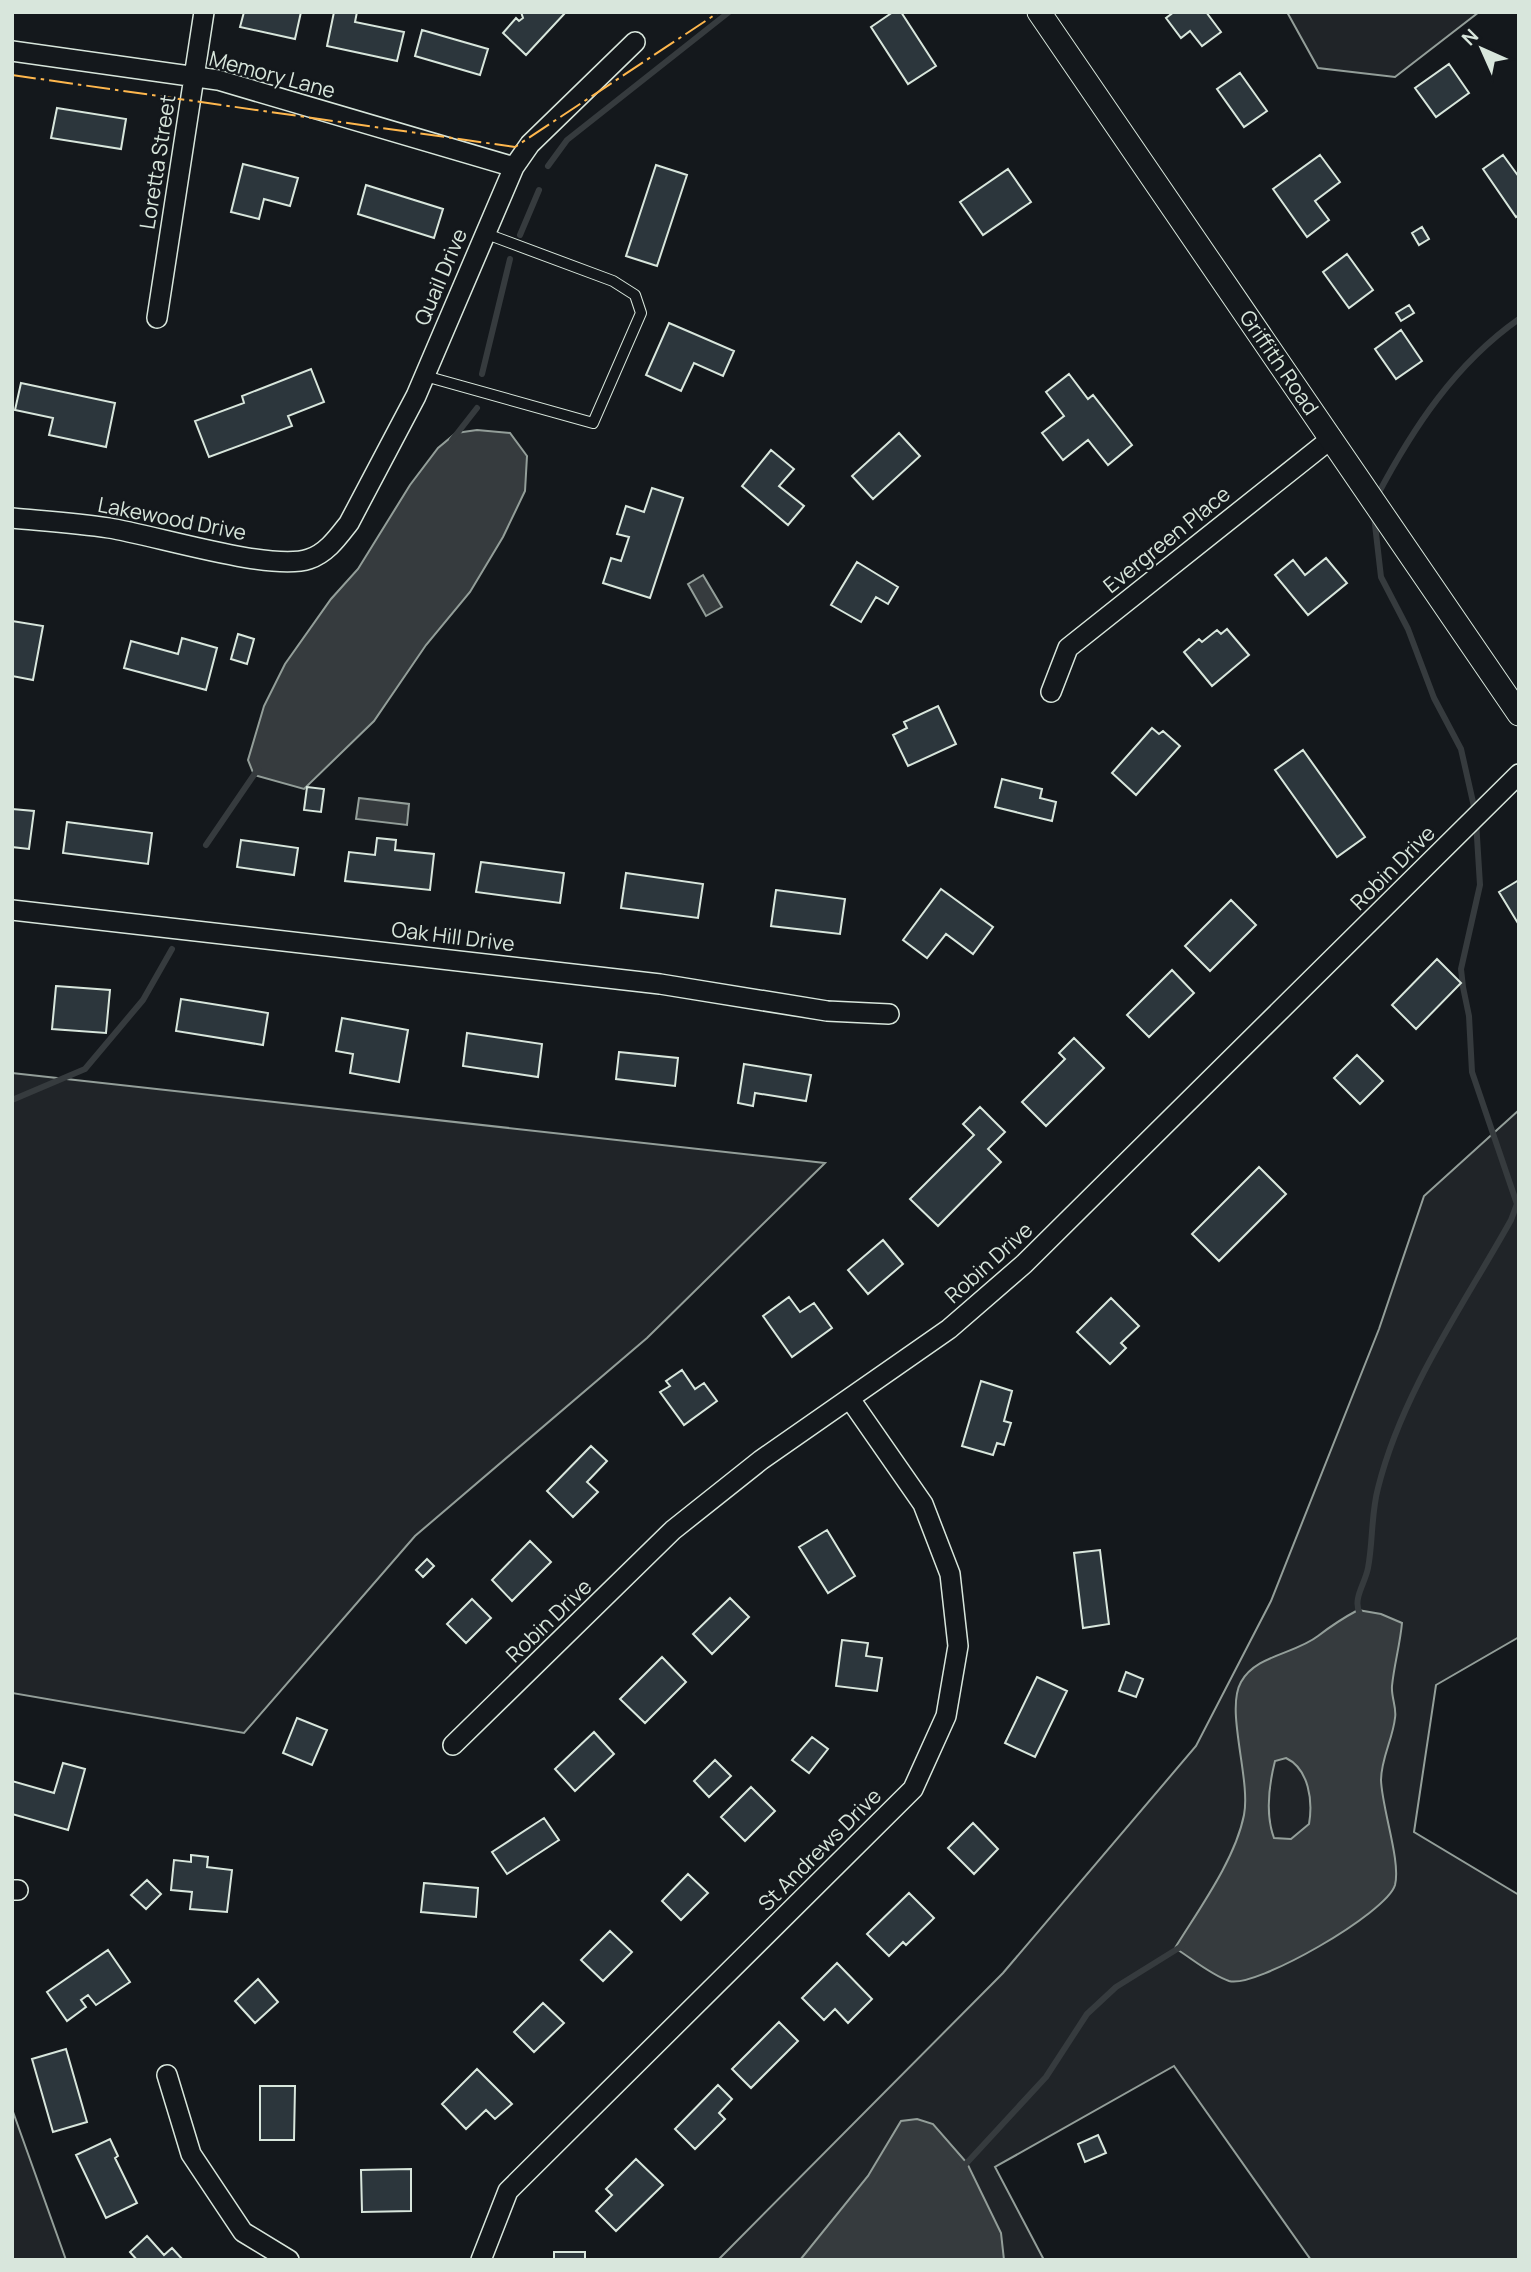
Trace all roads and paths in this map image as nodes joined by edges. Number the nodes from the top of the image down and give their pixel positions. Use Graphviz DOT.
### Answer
graph roads {
  1 [pos="204,12"];
  2 [pos="1039,12"];
  3 [pos="635,41"];
  4 [pos="12,51"];
  5 [pos="194,77"];
  6 [pos="514,167"];
  7 [pos="484,233"];
  8 [pos="157,318"];
  9 [pos="425,376"];
  10 [pos="1332,438"];
  11 [pos="12,517"];
  12 [pos="321,553"];
  13 [pos="1051,692"];
  14 [pos="1519,714"];
  15 [pos="1519,774"];
  16 [pos="12,909"];
  17 [pos="889,1014"];
  18 [pos="850,1399"];
  19 [pos="453,1745"];
  20 [pos="166,2075"];
  21 [pos="289,2260"];
  22 [pos="481,2260"];
  1 -- 5 [label="street, Loretta Street"];
  2 -- 10 [label="street, Griffith Road"];
  3 -- 6 [label="street, Quail Drive"];
  4 -- 5 [label="street, Memory Lane"];
  5 -- 6 [label="street, Memory Lane"];
  5 -- 8 [label="street, Loretta Street"];
  6 -- 7 [label="street, Quail Drive"];
  7 -- 9 [label="street, Quail Drive"];
  7 -- 9 [label="lane"];
  9 -- 12 [label="street, Quail Drive"];
  10 -- 13 [label="street, Evergreen Place"];
  10 -- 14 [label="street, Griffith Road"];
  11 -- 12 [label="street, Lakewood Drive"];
  15 -- 18 [label="street, Robin Drive"];
  16 -- 17 [label="street, Oak Hill Drive"];
  18 -- 19 [label="street, Robin Drive"];
  18 -- 22 [label="street, St Andrews Drive"];
  20 -- 21 [label="street"];
}
